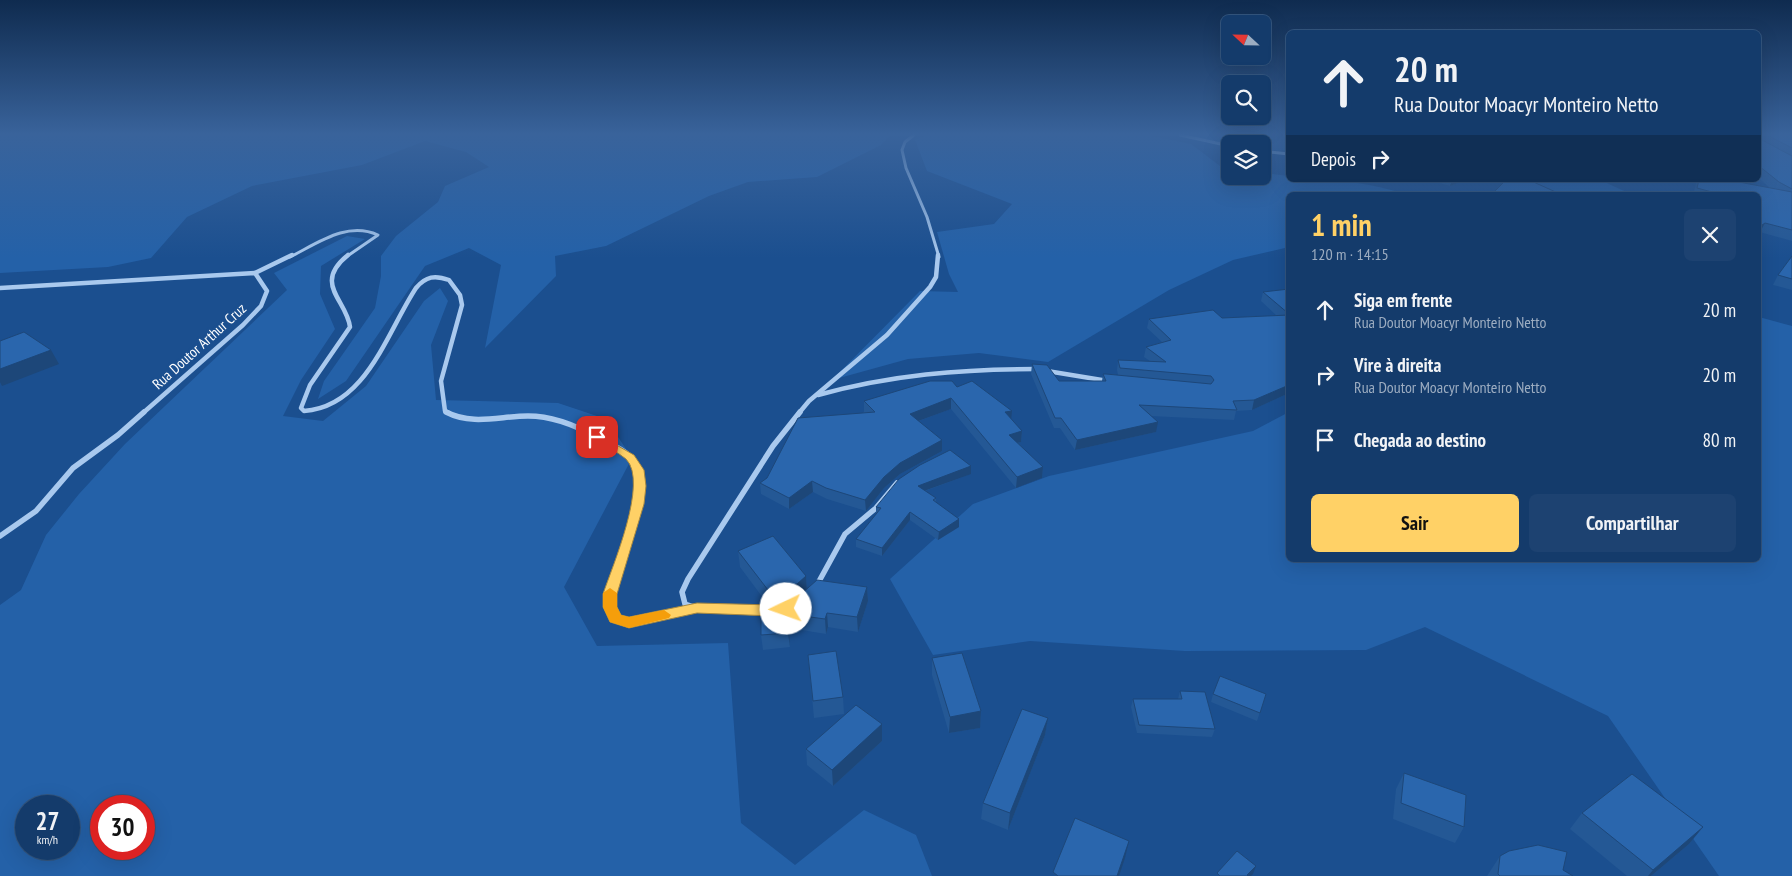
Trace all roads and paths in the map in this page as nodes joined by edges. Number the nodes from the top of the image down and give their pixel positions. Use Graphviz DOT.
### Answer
graph roads {
  1 [pos="911,176"];
  2 [pos="255,274"];
  3 [pos="0,288"];
  4 [pos="1111,381"];
  5 [pos="815,396"];
  6 [pos="902,478"];
  7 [pos="0,536"];
  8 [pos="815,590"];
  9 [pos="697,608"];
  10 [pos="780,610"];
  1 -- 5 [label="street"];
  2 -- 3 [label="street"];
  2 -- 7 [label="street, Rua Doutor Arthur Cruz"];
  2 -- 9 [label="street"];
  4 -- 5 [label="street"];
  5 -- 9 [label="street"];
  6 -- 8 [label="street"];
  9 -- 10 [label="street"];
}
